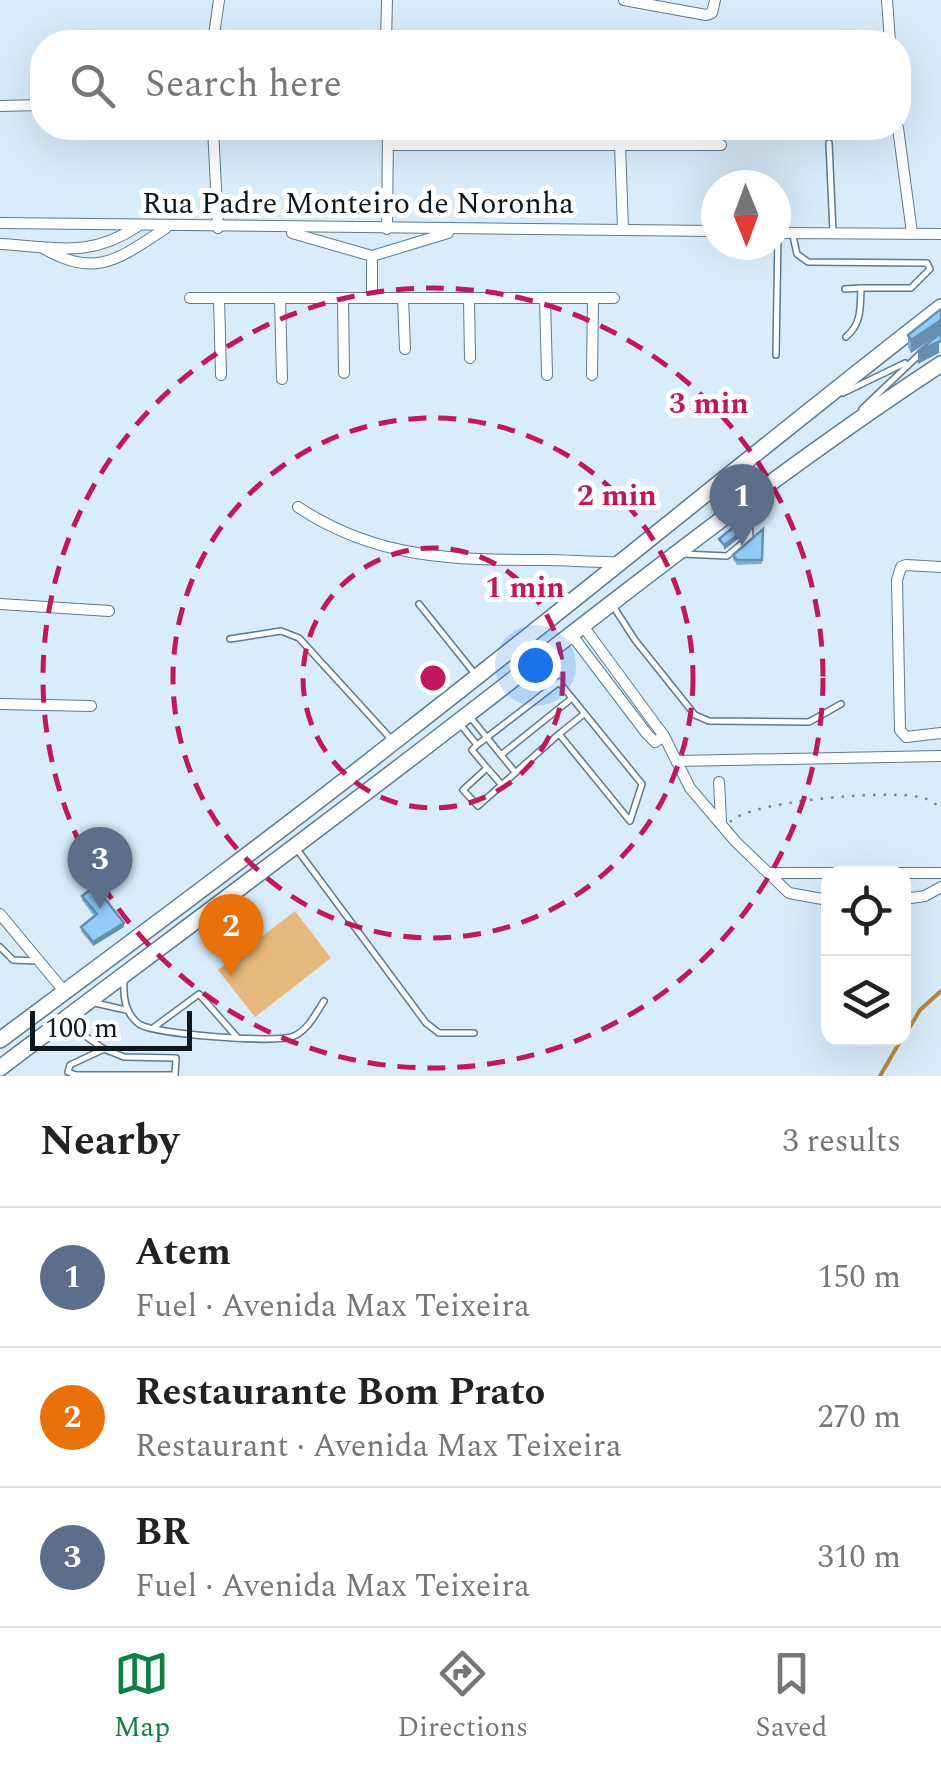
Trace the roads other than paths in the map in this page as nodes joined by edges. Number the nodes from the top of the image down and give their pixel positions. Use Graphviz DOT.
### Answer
graph roads {
  1 [pos="219,0"];
  2 [pos="387,0"];
  3 [pos="624,0"];
  4 [pos="715,0"];
  5 [pos="886,0"];
  6 [pos="215,30"];
  7 [pos="386,30"];
  8 [pos="889,30"];
  9 [pos="0,106"];
  10 [pos="30,106"];
  11 [pos="214,140"];
  12 [pos="388,140"];
  13 [pos="618,140"];
  14 [pos="900,140"];
  15 [pos="829,143"];
  16 [pos="620,144"];
  17 [pos="388,145"];
  18 [pos="721,145"];
  19 [pos="0,223"];
  20 [pos="138,226"];
  21 [pos="168,227"];
  22 [pos="218,228"];
  23 [pos="276,228"];
  24 [pos="387,228"];
  25 [pos="460,229"];
  26 [pos="623,230"];
  27 [pos="701,232"];
  28 [pos="793,233"];
  29 [pos="833,233"];
  30 [pos="912,234"];
  31 [pos="940,234"];
  32 [pos="0,244"];
  33 [pos="40,246"];
  34 [pos="372,256"];
  35 [pos="777,260"];
  36 [pos="861,288"];
  37 [pos="845,290"];
  38 [pos="190,298"];
  39 [pos="220,298"];
  40 [pos="280,298"];
  41 [pos="343,298"];
  42 [pos="372,298"];
  43 [pos="403,298"];
  44 [pos="469,298"];
  45 [pos="545,298"];
  46 [pos="593,298"];
  47 [pos="614,298"];
  48 [pos="941,307"];
  49 [pos="846,337"];
  50 [pos="926,348"];
  51 [pos="405,349"];
  52 [pos="776,355"];
  53 [pos="470,358"];
  54 [pos="912,360"];
  55 [pos="941,364"];
  56 [pos="344,373"];
  57 [pos="547,374"];
  58 [pos="221,375"];
  59 [pos="592,375"];
  60 [pos="282,378"];
  61 [pos="808,410"];
  62 [pos="837,435"];
  63 [pos="748,500"];
  64 [pos="298,507"];
  65 [pos="676,554"];
  66 [pos="622,562"];
  67 [pos="941,567"];
  68 [pos="611,603"];
  69 [pos="0,604"];
  70 [pos="419,604"];
  71 [pos="110,611"];
  72 [pos="577,630"];
  73 [pos="230,639"];
  74 [pos="477,676"];
  75 [pos="572,698"];
  76 [pos="0,704"];
  77 [pos="841,704"];
  78 [pos="91,706"];
  79 [pos="584,714"];
  80 [pos="463,718"];
  81 [pos="935,733"];
  82 [pos="559,734"];
  83 [pos="487,738"];
  84 [pos="394,742"];
  85 [pos="478,745"];
  86 [pos="500,755"];
  87 [pos="941,756"];
  88 [pos="674,757"];
  89 [pos="488,768"];
  90 [pos="515,772"];
  91 [pos="719,782"];
  92 [pos="501,784"];
  93 [pos="723,824"];
  94 [pos="295,846"];
  95 [pos="941,872"];
  96 [pos="768,873"];
  97 [pos="941,887"];
  98 [pos="911,898"];
  99 [pos="821,899"];
  100 [pos="0,916"];
  101 [pos="0,948"];
  102 [pos="38,961"];
  103 [pos="124,975"];
  104 [pos="64,991"];
  105 [pos="324,1001"];
  106 [pos="86,1003"];
  107 [pos="126,1010"];
  108 [pos="63,1021"];
  109 [pos="152,1028"];
  110 [pos="474,1033"];
  111 [pos="238,1038"];
  112 [pos="0,1040"];
  113 [pos="104,1048"];
  114 [pos="0,1073"];
  1 -- 6 [label="street"];
  2 -- 7 [label="street"];
  3 -- 4 [label="street"];
  5 -- 8 [label="street"];
  9 -- 10 [label="street"];
  11 -- 22 [label="street"];
  12 -- 17 [label="street"];
  13 -- 16 [label="street"];
  14 -- 30 [label="street"];
  15 -- 29 [label="lane"];
  16 -- 17 [label="street"];
  16 -- 18 [label="street"];
  16 -- 26 [label="street"];
  17 -- 24 [label="street"];
  19 -- 20 [label="street, Rua Padre Monteiro de Noronha"];
  20 -- 21 [label="street, Rua Padre Monteiro de Noronha"];
  20 -- 33 [label="street"];
  21 -- 22 [label="street, Rua Padre Monteiro de Noronha"];
  21 -- 33 [label="street"];
  22 -- 23 [label="street, Rua Padre Monteiro de Noronha"];
  23 -- 24 [label="street, Rua Padre Monteiro de Noronha"];
  23 -- 34 [label="street"];
  24 -- 25 [label="street, Rua Padre Monteiro de Noronha"];
  25 -- 26 [label="street, Rua Padre Monteiro de Noronha"];
  25 -- 34 [label="street"];
  26 -- 27 [label="street, Rua Padre Monteiro de Noronha"];
  28 -- 29 [label="street"];
  28 -- 36 [label="lane"];
  29 -- 30 [label="street"];
  30 -- 31 [label="street"];
  32 -- 33 [label="street"];
  34 -- 42 [label="street"];
  35 -- 52 [label="lane"];
  36 -- 37 [label="lane"];
  36 -- 49 [label="lane"];
  38 -- 39 [label="street"];
  39 -- 40 [label="street"];
  39 -- 58 [label="street"];
  40 -- 41 [label="street"];
  40 -- 60 [label="street"];
  41 -- 42 [label="street"];
  41 -- 56 [label="street"];
  42 -- 43 [label="street"];
  43 -- 44 [label="street"];
  43 -- 51 [label="street"];
  44 -- 45 [label="street"];
  44 -- 53 [label="street"];
  45 -- 46 [label="street"];
  45 -- 57 [label="street"];
  46 -- 47 [label="street"];
  46 -- 59 [label="street"];
  48 -- 61 [label="main road"];
  50 -- 54 [label="lane"];
  54 -- 61 [label="lane"];
  54 -- 62 [label="lane"];
  55 -- 62 [label="main road"];
  61 -- 66 [label="main road"];
  62 -- 63 [label="main road"];
  63 -- 65 [label="main road"];
  63 -- 65 [label="lane"];
  64 -- 66 [label="street"];
  65 -- 68 [label="main road"];
  66 -- 74 [label="main road"];
  67 -- 81 [label="street"];
  68 -- 72 [label="main road"];
  68 -- 77 [label="lane"];
  69 -- 71 [label="street"];
  70 -- 74 [label="lane"];
  72 -- 80 [label="main road"];
  72 -- 88 [label="street"];
  73 -- 84 [label="lane"];
  74 -- 84 [label="main road"];
  75 -- 79 [label="lane"];
  75 -- 83 [label="lane"];
  75 -- 86 [label="lane"];
  76 -- 78 [label="street"];
  79 -- 82 [label="lane"];
  79 -- 82 [label="lane"];
  80 -- 83 [label="lane"];
  80 -- 85 [label="lane"];
  80 -- 94 [label="main road"];
  82 -- 90 [label="lane"];
  83 -- 85 [label="lane"];
  83 -- 86 [label="lane"];
  84 -- 104 [label="main road"];
  85 -- 89 [label="lane"];
  86 -- 90 [label="lane"];
  87 -- 88 [label="street"];
  88 -- 93 [label="street"];
  89 -- 92 [label="lane"];
  89 -- 92 [label="lane"];
  90 -- 92 [label="lane"];
  91 -- 93 [label="street"];
  93 -- 96 [label="street"];
  94 -- 103 [label="main road"];
  94 -- 110 [label="lane"];
  95 -- 96 [label="street"];
  96 -- 99 [label="street"];
  97 -- 98 [label="street"];
  100 -- 102 [label="street"];
  101 -- 102 [label="lane"];
  102 -- 104 [label="street"];
  103 -- 106 [label="main road"];
  103 -- 107 [label="lane"];
  104 -- 112 [label="main road"];
  105 -- 111 [label="lane"];
  106 -- 107 [label="lane"];
  106 -- 108 [label="main road"];
  107 -- 109 [label="lane"];
  108 -- 113 [label="lane"];
  108 -- 114 [label="main road"];
  109 -- 111 [label="lane"];
  109 -- 111 [label="lane"];
  113 -- 113 [label="lane"];
}
